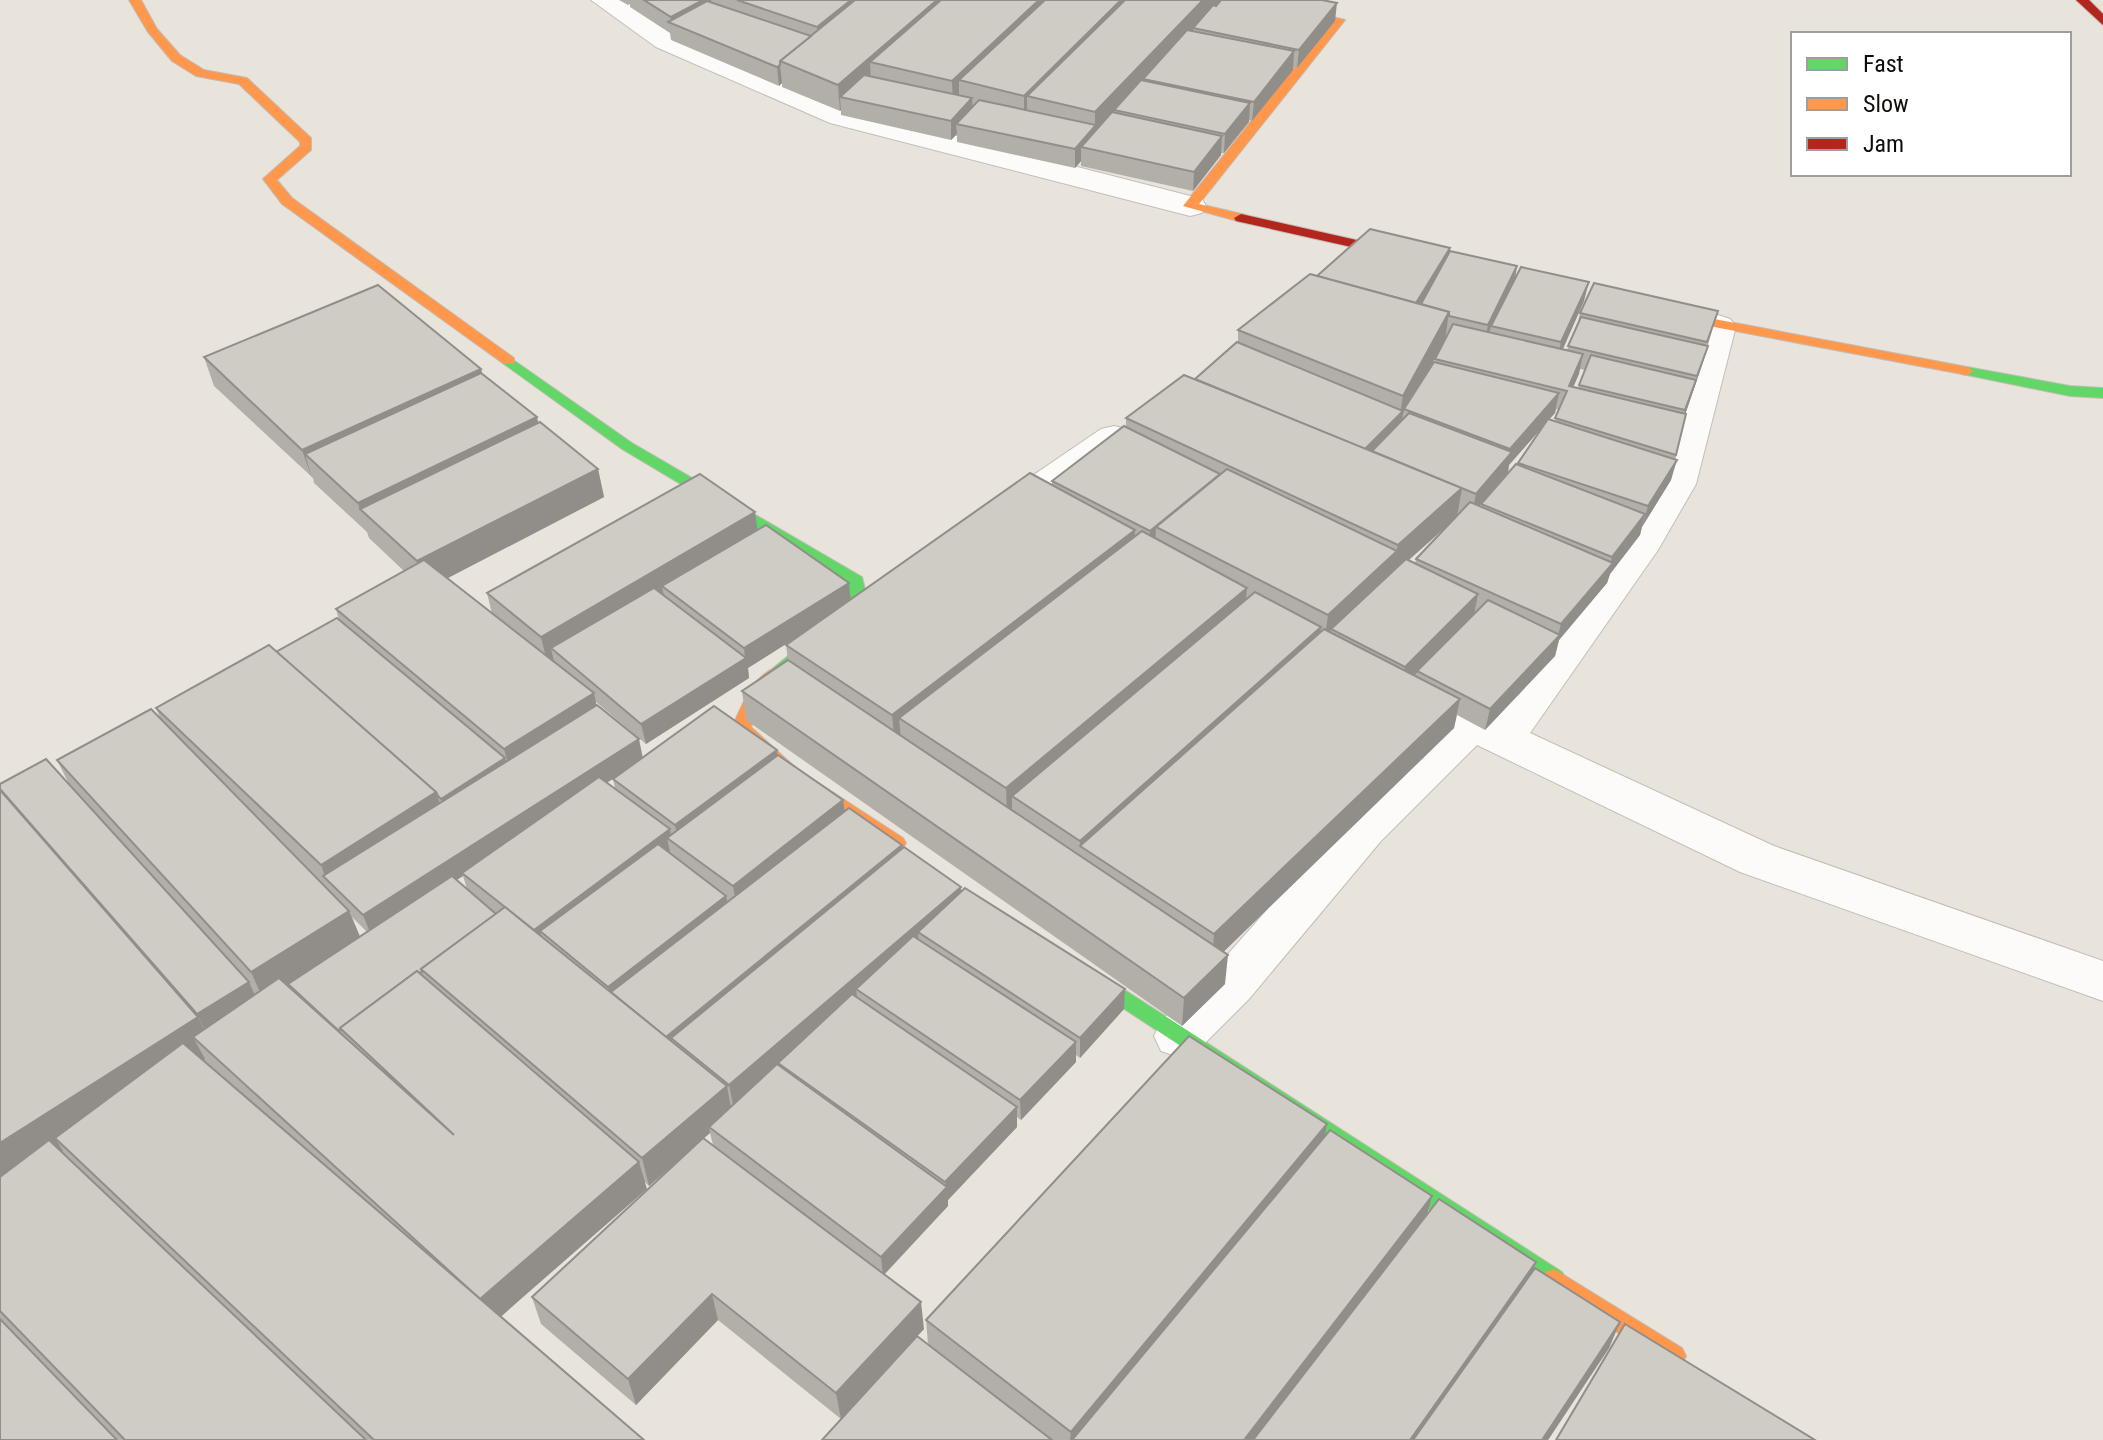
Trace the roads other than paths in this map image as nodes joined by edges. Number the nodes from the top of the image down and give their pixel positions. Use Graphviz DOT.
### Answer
graph roads {
  1 [pos="135,0"];
  2 [pos="605,0"];
  3 [pos="1249,0"];
  4 [pos="2082,0"];
  5 [pos="2103,21"];
  6 [pos="1190,206"];
  7 [pos="1363,246"];
  8 [pos="1425,260"];
  9 [pos="1326,275"];
  10 [pos="1641,309"];
  11 [pos="1718,326"];
  12 [pos="2103,393"];
  13 [pos="1142,418"];
  14 [pos="1032,494"];
  15 [pos="1073,516"];
  16 [pos="968,538"];
  17 [pos="892,588"];
  18 [pos="842,622"];
  19 [pos="1362,672"];
  20 [pos="756,694"];
  21 [pos="1488,731"];
  22 [pos="693,736"];
  23 [pos="905,850"];
  24 [pos="1061,956"];
  25 [pos="2103,981"];
  26 [pos="1179,1036"];
  27 [pos="1684,1363"];
  1 -- 18 [label="street"];
  2 -- 6 [label="street"];
  3 -- 6 [label="street"];
  4 -- 5 [label="street"];
  6 -- 7 [label="street"];
  7 -- 8 [label="street"];
  7 -- 9 [label="street"];
  10 -- 11 [label="street"];
  11 -- 12 [label="street"];
  11 -- 21 [label="street"];
  13 -- 14 [label="street"];
  14 -- 15 [label="street"];
  14 -- 16 [label="street"];
  17 -- 18 [label="street"];
  18 -- 20 [label="street"];
  19 -- 21 [label="street"];
  20 -- 22 [label="street"];
  20 -- 23 [label="street"];
  21 -- 25 [label="street"];
  21 -- 26 [label="street"];
  24 -- 26 [label="street"];
  26 -- 27 [label="street"];
}
